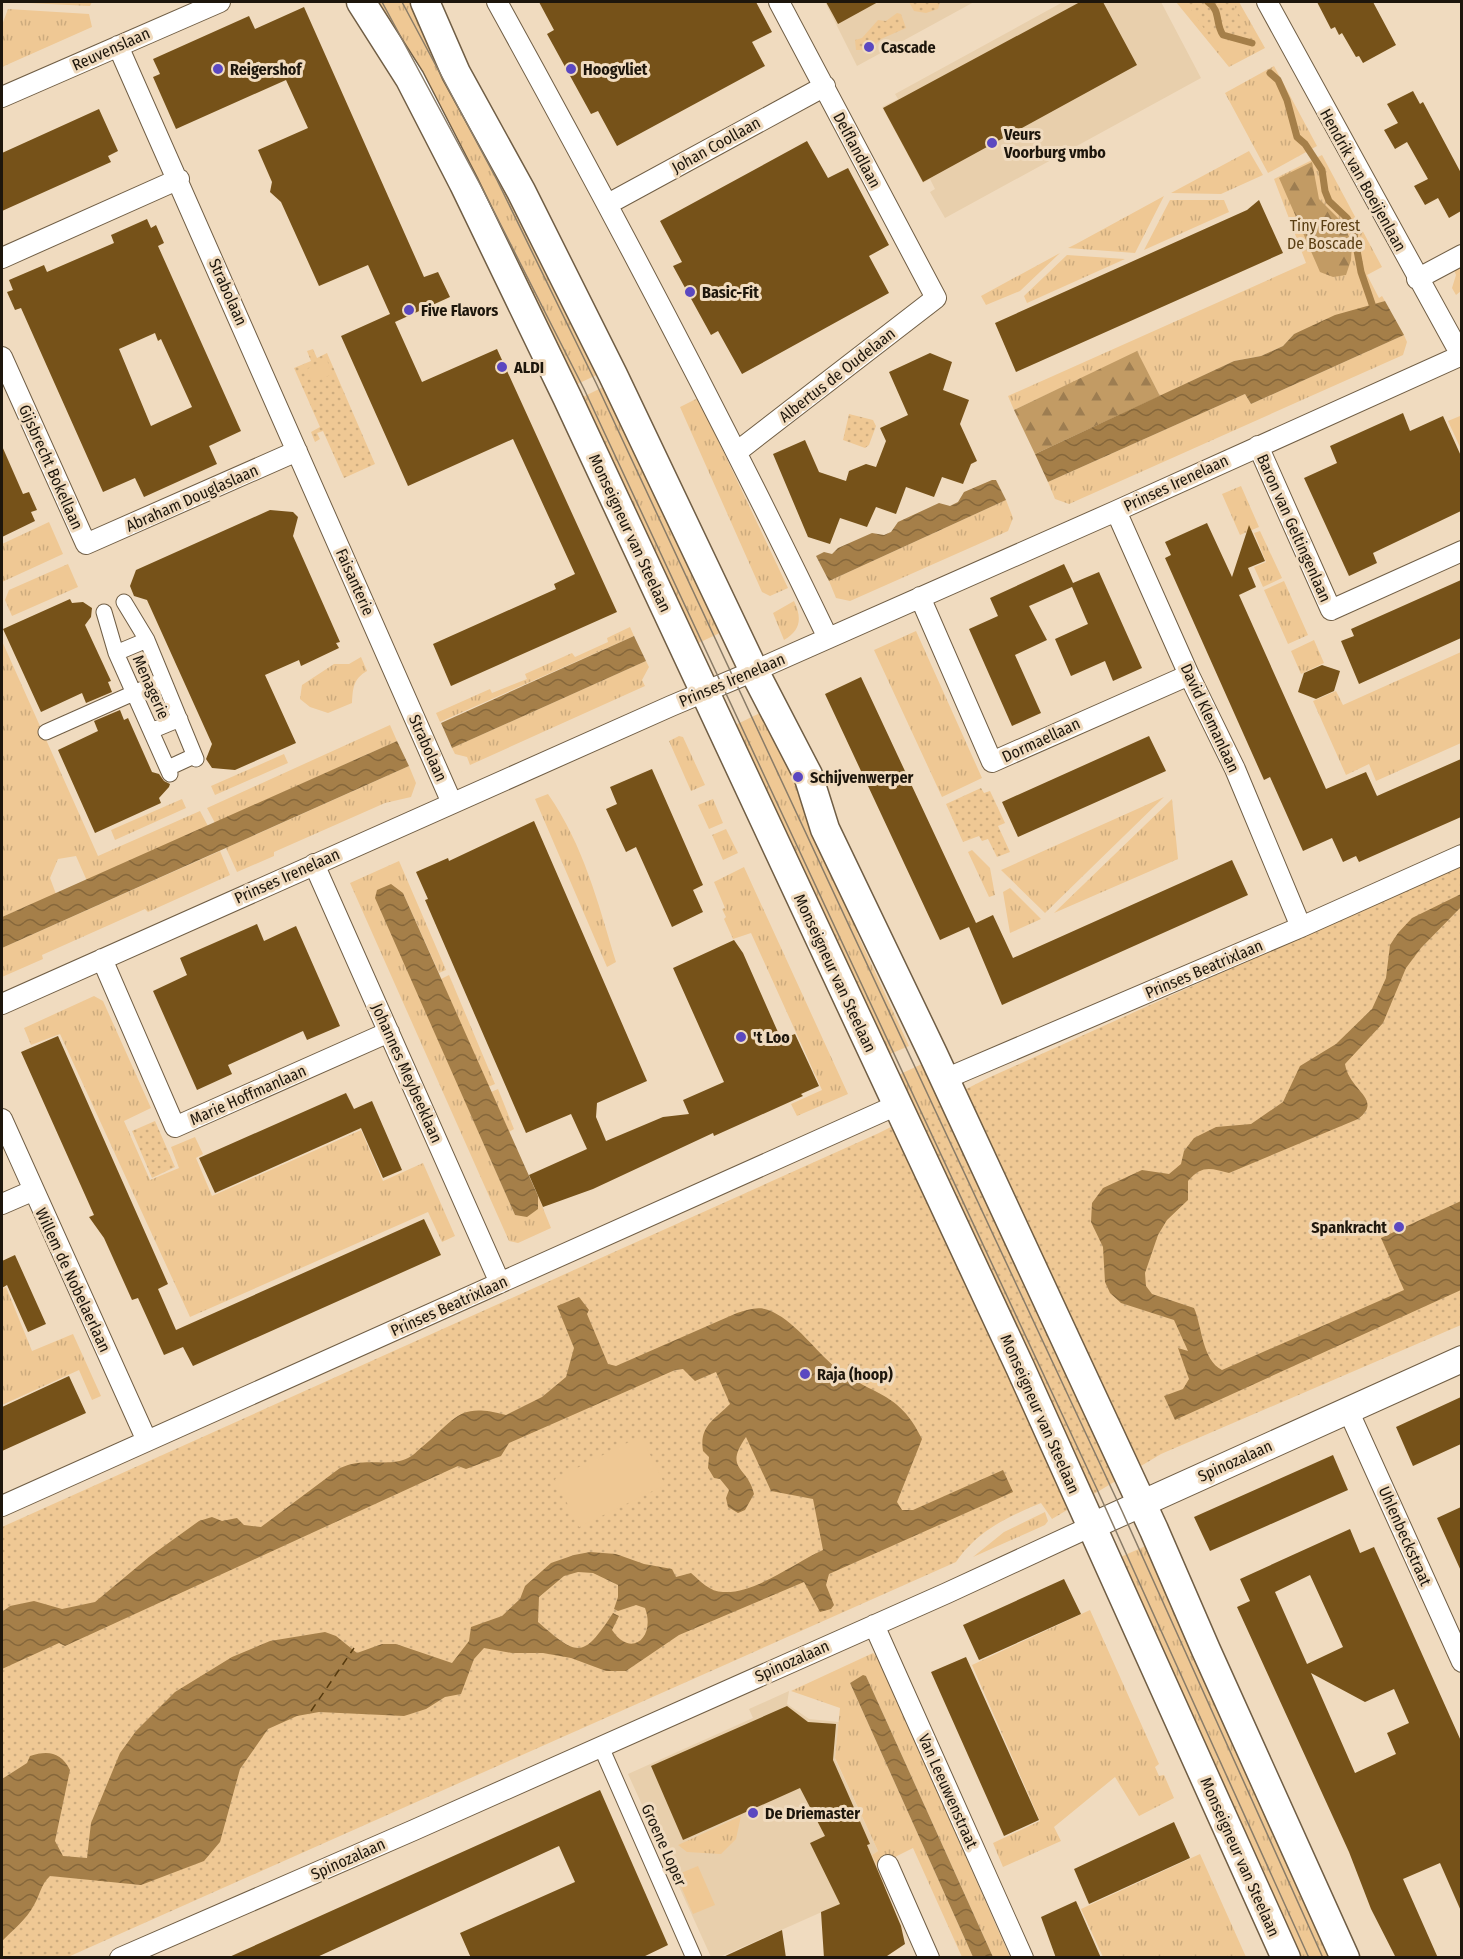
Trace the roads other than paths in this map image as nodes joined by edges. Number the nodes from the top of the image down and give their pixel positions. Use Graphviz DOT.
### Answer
graph roads {
  1 [pos="220,2"];
  2 [pos="361,2"];
  3 [pos="425,2"];
  4 [pos="497,2"];
  5 [pos="779,2"];
  6 [pos="1267,2"];
  7 [pos="118,46"];
  8 [pos="825,86"];
  9 [pos="2,97"];
  10 [pos="179,179"];
  11 [pos="608,204"];
  12 [pos="1461,255"];
  13 [pos="2,258"];
  14 [pos="1417,279"];
  15 [pos="936,298"];
  16 [pos="1461,356"];
  17 [pos="2,357"];
  18 [pos="1258,446"];
  19 [pos="297,451"];
  20 [pos="738,451"];
  21 [pos="1116,511"];
  22 [pos="336,538"];
  23 [pos="86,544"];
  24 [pos="1461,551"];
  25 [pos="920,597"];
  26 [pos="124,602"];
  27 [pos="104,612"];
  28 [pos="374,626"];
  29 [pos="828,638"];
  30 [pos="147,640"];
  31 [pos="116,653"];
  32 [pos="754,671"];
  33 [pos="1189,675"];
  34 [pos="163,680"];
  35 [pos="705,691"];
  36 [pos="134,693"];
  37 [pos="180,719"];
  38 [pos="151,731"];
  39 [pos="46,732"];
  40 [pos="452,803"];
  41 [pos="1461,855"];
  42 [pos="314,864"];
  43 [pos="1301,927"];
  44 [pos="102,959"];
  45 [pos="2,1004"];
  46 [pos="389,1032"];
  47 [pos="945,1079"];
  48 [pos="897,1105"];
  49 [pos="2,1119"];
  50 [pos="32,1191"];
  51 [pos="2,1204"];
  52 [pos="500,1283"];
  53 [pos="1461,1359"];
  54 [pos="1348,1410"];
  55 [pos="147,1441"];
  56 [pos="1141,1502"];
  57 [pos="2,1506"];
  58 [pos="1092,1526"];
  59 [pos="874,1625"];
  60 [pos="1461,1662"];
  61 [pos="601,1747"];
  62 [pos="888,1865"];
  63 [pos="120,1958"];
  64 [pos="694,1958"];
  65 [pos="929,1958"];
  66 [pos="1023,1958"];
  67 [pos="1286,1958"];
  68 [pos="1345,1958"];
  1 -- 7 [label="street, Reuvenslaan"];
  2 -- 35 [label="main road, Monseigneur van Steelaan"];
  3 -- 32 [label="main road"];
  4 -- 11 [label="street"];
  5 -- 8 [label="street, Delflandlaan"];
  6 -- 14 [label="street, Hendrik van Boeijenlaan"];
  7 -- 9 [label="street, Reuvenslaan"];
  7 -- 10 [label="street, Strabolaan"];
  8 -- 11 [label="street, Johan Coollaan"];
  8 -- 15 [label="street, Delflandlaan"];
  10 -- 13 [label="street"];
  10 -- 19 [label="street, Strabolaan"];
  11 -- 20 [label="street"];
  12 -- 14 [label="street"];
  14 -- 16 [label="street, Hendrik van Boeijenlaan"];
  15 -- 20 [label="street, Albertus de Oudelaan"];
  16 -- 18 [label="street, Prinses Irenelaan"];
  17 -- 23 [label="street, Gijsbrecht Bokellaan"];
  18 -- 21 [label="street, Prinses Irenelaan"];
  18 -- 24 [label="street, Baron van Geltingenlaan"];
  19 -- 22 [label="street, Strabolaan"];
  19 -- 23 [label="street, Abraham Douglaslaan"];
  20 -- 29 [label="street"];
  21 -- 25 [label="street, Prinses Irenelaan"];
  21 -- 33 [label="street, David Klemanlaan"];
  22 -- 28 [label="street, Faisanterie"];
  25 -- 29 [label="street, Prinses Irenelaan"];
  25 -- 33 [label="street, Dormaellaan"];
  26 -- 30 [label="street, Menagerie"];
  27 -- 31 [label="street, Menagerie"];
  28 -- 40 [label="street, Strabolaan"];
  29 -- 32 [label="street, Prinses Irenelaan"];
  30 -- 31 [label="street"];
  30 -- 34 [label="street, Menagerie"];
  31 -- 36 [label="street, Menagerie"];
  32 -- 35 [label="street, Prinses Irenelaan"];
  32 -- 47 [label="main road"];
  33 -- 43 [label="street, David Klemanlaan"];
  34 -- 36 [label="street"];
  34 -- 37 [label="street, Menagerie"];
  35 -- 40 [label="street, Prinses Irenelaan"];
  35 -- 48 [label="main road, Monseigneur van Steelaan"];
  36 -- 38 [label="street, Menagerie"];
  36 -- 39 [label="street"];
  37 -- 38 [label="street"];
  37 -- 38 [label="street, Menagerie"];
  40 -- 42 [label="street, Prinses Irenelaan"];
  41 -- 43 [label="street, Prinses Beatrixlaan"];
  42 -- 44 [label="street, Prinses Irenelaan"];
  42 -- 46 [label="street, Johannes Meybeeklaan"];
  43 -- 47 [label="street, Prinses Beatrixlaan"];
  44 -- 45 [label="street, Prinses Irenelaan"];
  44 -- 46 [label="street, Marie Hoffmanlaan"];
  46 -- 52 [label="street, Johannes Meybeeklaan"];
  47 -- 56 [label="main road"];
  48 -- 52 [label="street, Prinses Beatrixlaan"];
  48 -- 58 [label="main road, Monseigneur van Steelaan"];
  49 -- 50 [label="street, Willem de Nobelaerlaan"];
  50 -- 51 [label="street"];
  50 -- 55 [label="street, Willem de Nobelaerlaan"];
  52 -- 55 [label="street, Prinses Beatrixlaan"];
  53 -- 54 [label="street, Spinozalaan"];
  54 -- 56 [label="street, Spinozalaan"];
  54 -- 60 [label="street, Uhlenbeckstraat"];
  55 -- 57 [label="street, Prinses Beatrixlaan"];
  56 -- 58 [label="street, Spinozalaan"];
  56 -- 68 [label="main road"];
  58 -- 59 [label="street, Spinozalaan"];
  58 -- 67 [label="main road, Monseigneur van Steelaan"];
  59 -- 61 [label="street, Spinozalaan"];
  59 -- 66 [label="street, Van Leeuwenstraat"];
  61 -- 63 [label="street, Spinozalaan"];
  61 -- 64 [label="street, Groene Loper"];
  62 -- 65 [label="street"];
}
